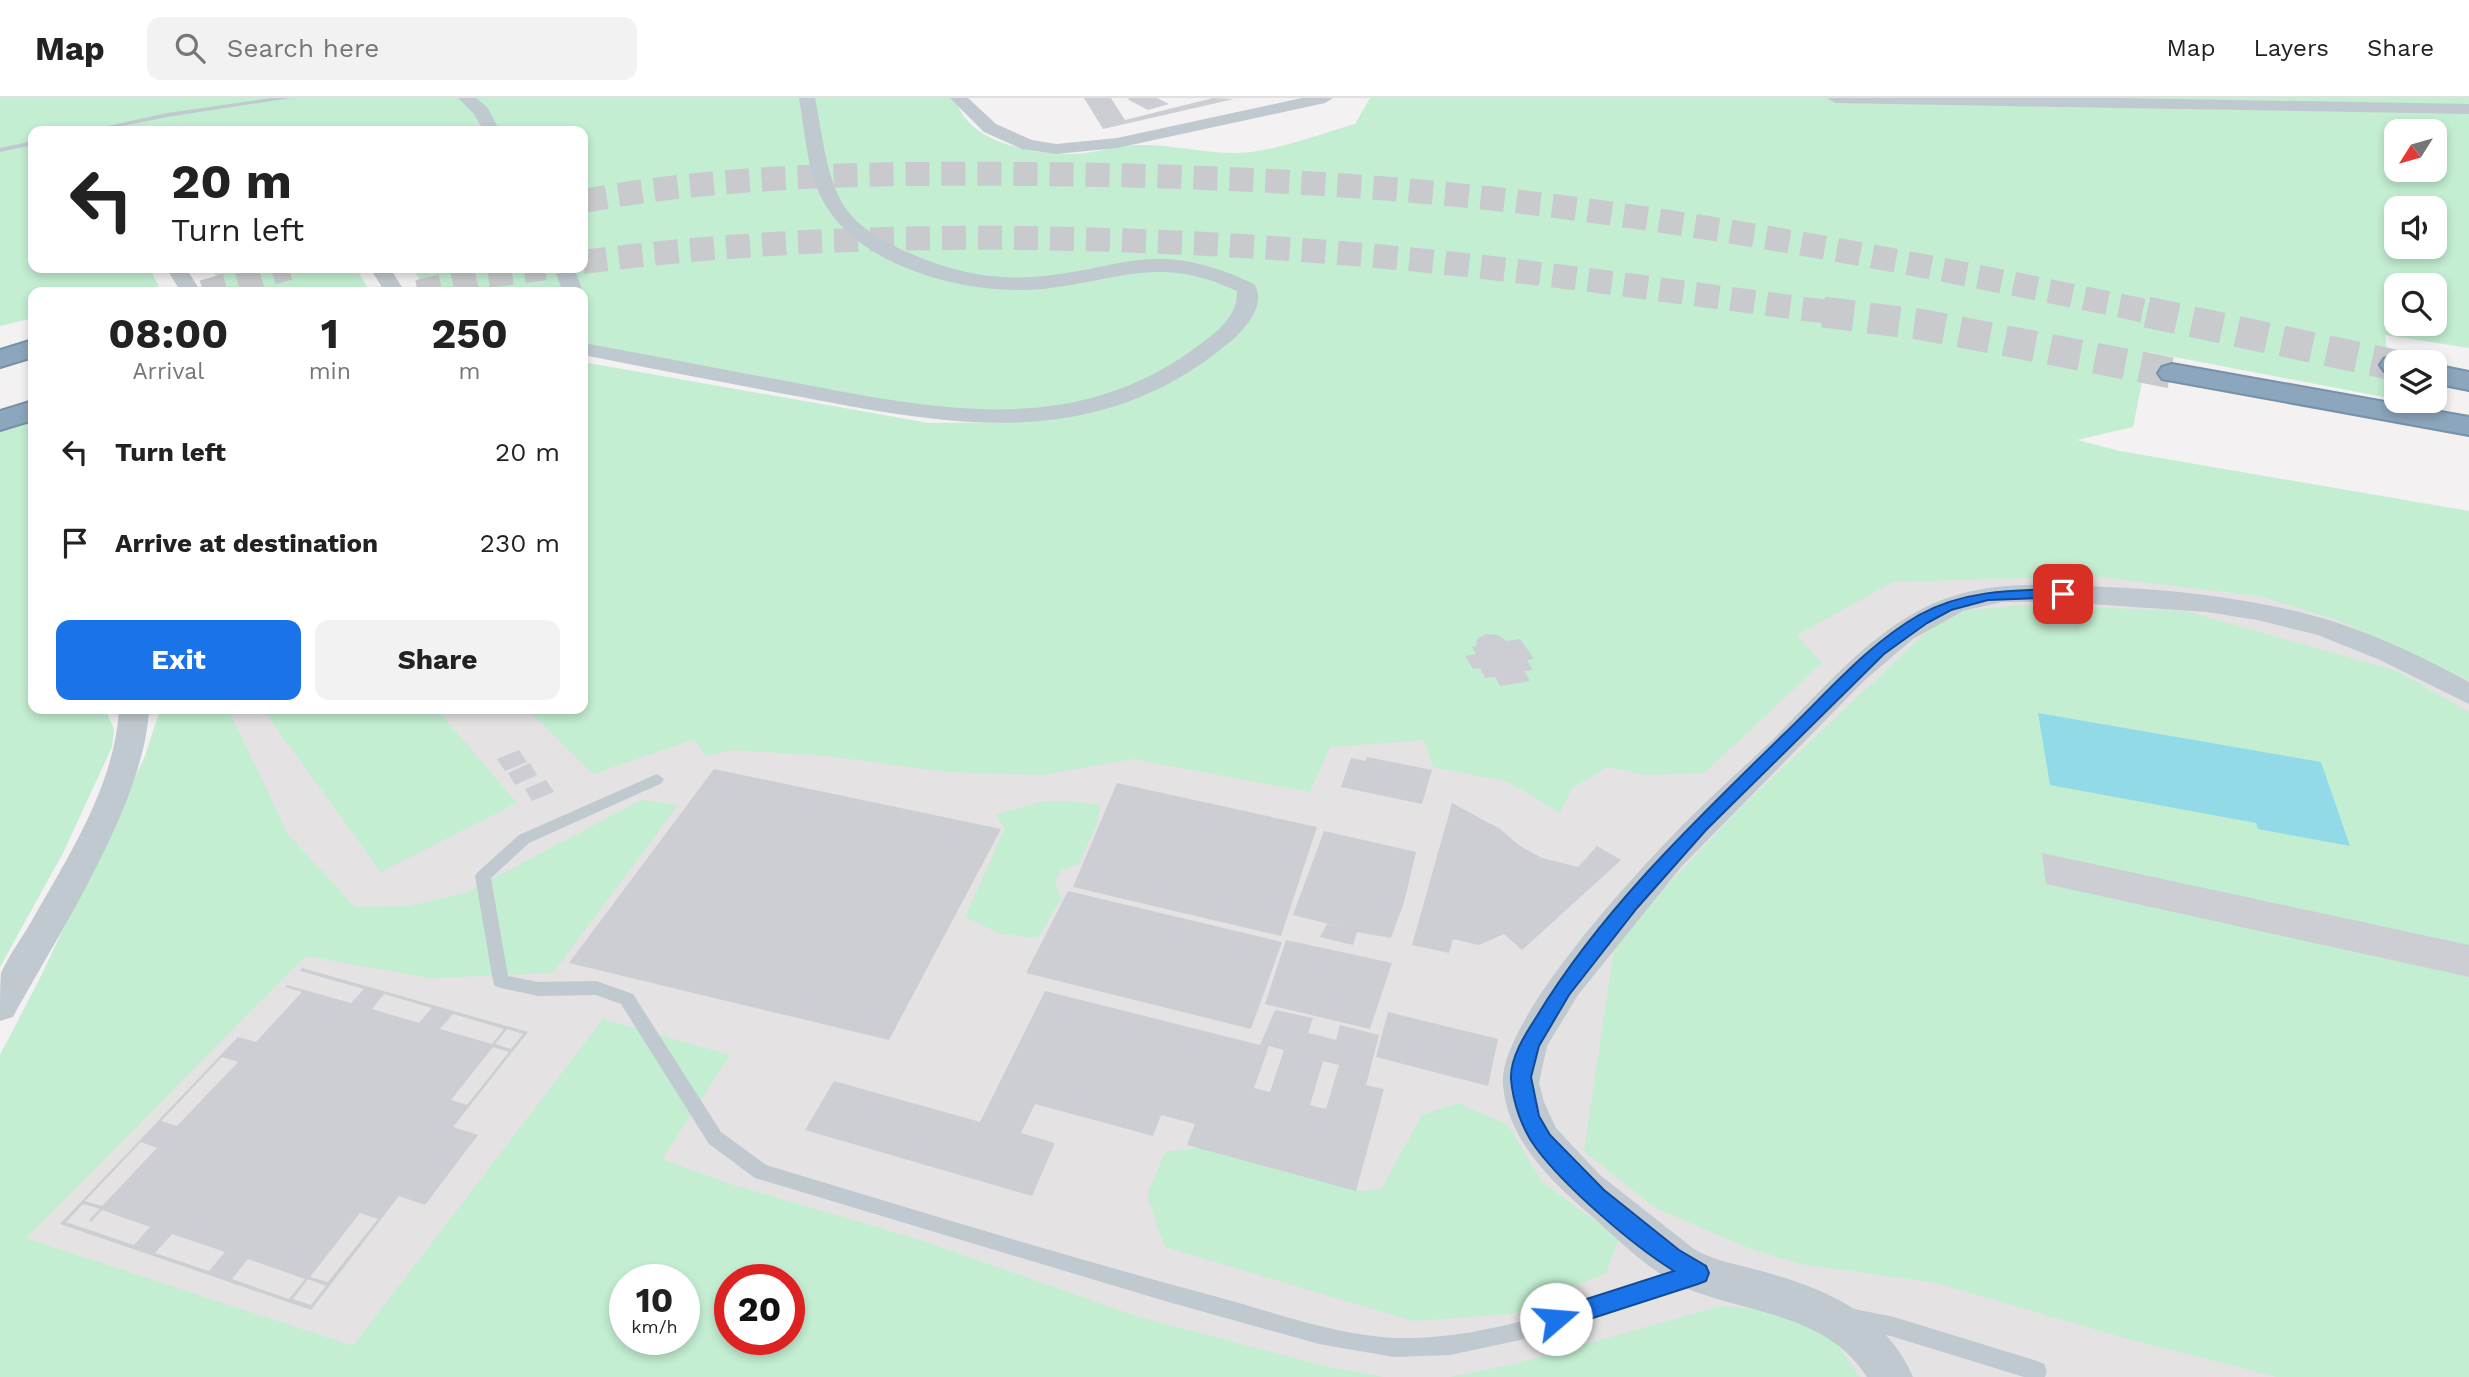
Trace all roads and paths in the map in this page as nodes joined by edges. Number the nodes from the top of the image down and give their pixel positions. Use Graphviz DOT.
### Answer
graph roads {
  1 [pos="287,98"];
  2 [pos="466,98"];
  3 [pos="807,98"];
  4 [pos="958,98"];
  5 [pos="1835,98"];
  6 [pos="1313,99"];
  7 [pos="2469,109"];
  8 [pos="113,126"];
  9 [pos="489,126"];
  10 [pos="28,144"];
  11 [pos="0,150"];
  12 [pos="28,336"];
  13 [pos="0,343"];
  14 [pos="28,350"];
  15 [pos="588,350"];
  16 [pos="0,359"];
  17 [pos="2447,367"];
  18 [pos="2469,370"];
  19 [pos="2172,373"];
  20 [pos="2447,377"];
  21 [pos="2469,381"];
  22 [pos="2253,389"];
  23 [pos="28,404"];
  24 [pos="0,412"];
  25 [pos="28,412"];
  26 [pos="0,421"];
  27 [pos="2469,426"];
  28 [pos="2469,442"];
  29 [pos="2469,694"];
  30 [pos="135,714"];
  31 [pos="657,779"];
  32 [pos="0,1007"];
  33 [pos="1698,1273"];
  34 [pos="1818,1310"];
  35 [pos="2037,1371"];
  36 [pos="1891,1377"];
  1 -- 8 [label="lane"];
  2 -- 9 [label="street"];
  3 -- 15 [label="street"];
  4 -- 6 [label="street"];
  5 -- 7 [label="street"];
  10 -- 11 [label="lane"];
  12 -- 13 [label="highway"];
  14 -- 16 [label="highway"];
  17 -- 18 [label="highway"];
  19 -- 22 [label="highway"];
  20 -- 21 [label="highway"];
  22 -- 27 [label="highway"];
  22 -- 28 [label="highway"];
  23 -- 24 [label="highway"];
  25 -- 26 [label="highway"];
  29 -- 33 [label="street"];
  30 -- 32 [label="street"];
  31 -- 33 [label="lane"];
  33 -- 34 [label="street"];
  34 -- 35 [label="lane"];
  34 -- 36 [label="street"];
}
